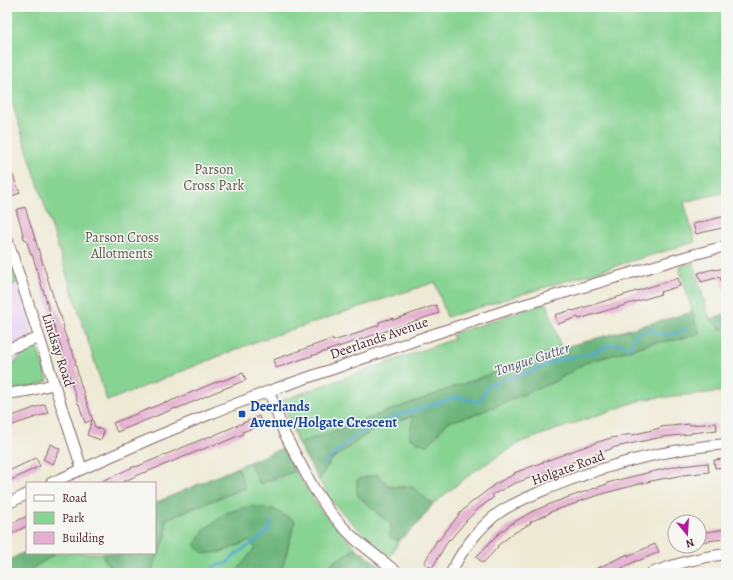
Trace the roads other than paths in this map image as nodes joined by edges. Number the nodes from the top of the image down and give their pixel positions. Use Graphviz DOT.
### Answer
graph roads {
  1 [pos="7,239"];
  2 [pos="726,246"];
  3 [pos="39,338"];
  4 [pos="7,349"];
  5 [pos="54,384"];
  6 [pos="269,392"];
  7 [pos="7,394"];
  8 [pos="726,444"];
  9 [pos="82,469"];
  10 [pos="53,482"];
  11 [pos="26,494"];
  12 [pos="7,504"];
  13 [pos="726,554"];
  14 [pos="398,573"];
  15 [pos="451,573"];
  16 [pos="651,573"];
  1 -- 3 [label="street, Lindsay Road"];
  2 -- 6 [label="street, Deerlands Avenue"];
  3 -- 4 [label="street"];
  3 -- 5 [label="street, Lindsay Road"];
  5 -- 7 [label="street"];
  5 -- 9 [label="street, Lindsay Road"];
  6 -- 9 [label="street, Deerlands Avenue"];
  6 -- 14 [label="street"];
  8 -- 15 [label="street, Holgate Road"];
  9 -- 10 [label="street, Deerlands Avenue"];
  11 -- 12 [label="street"];
  13 -- 16 [label="street"];
}
